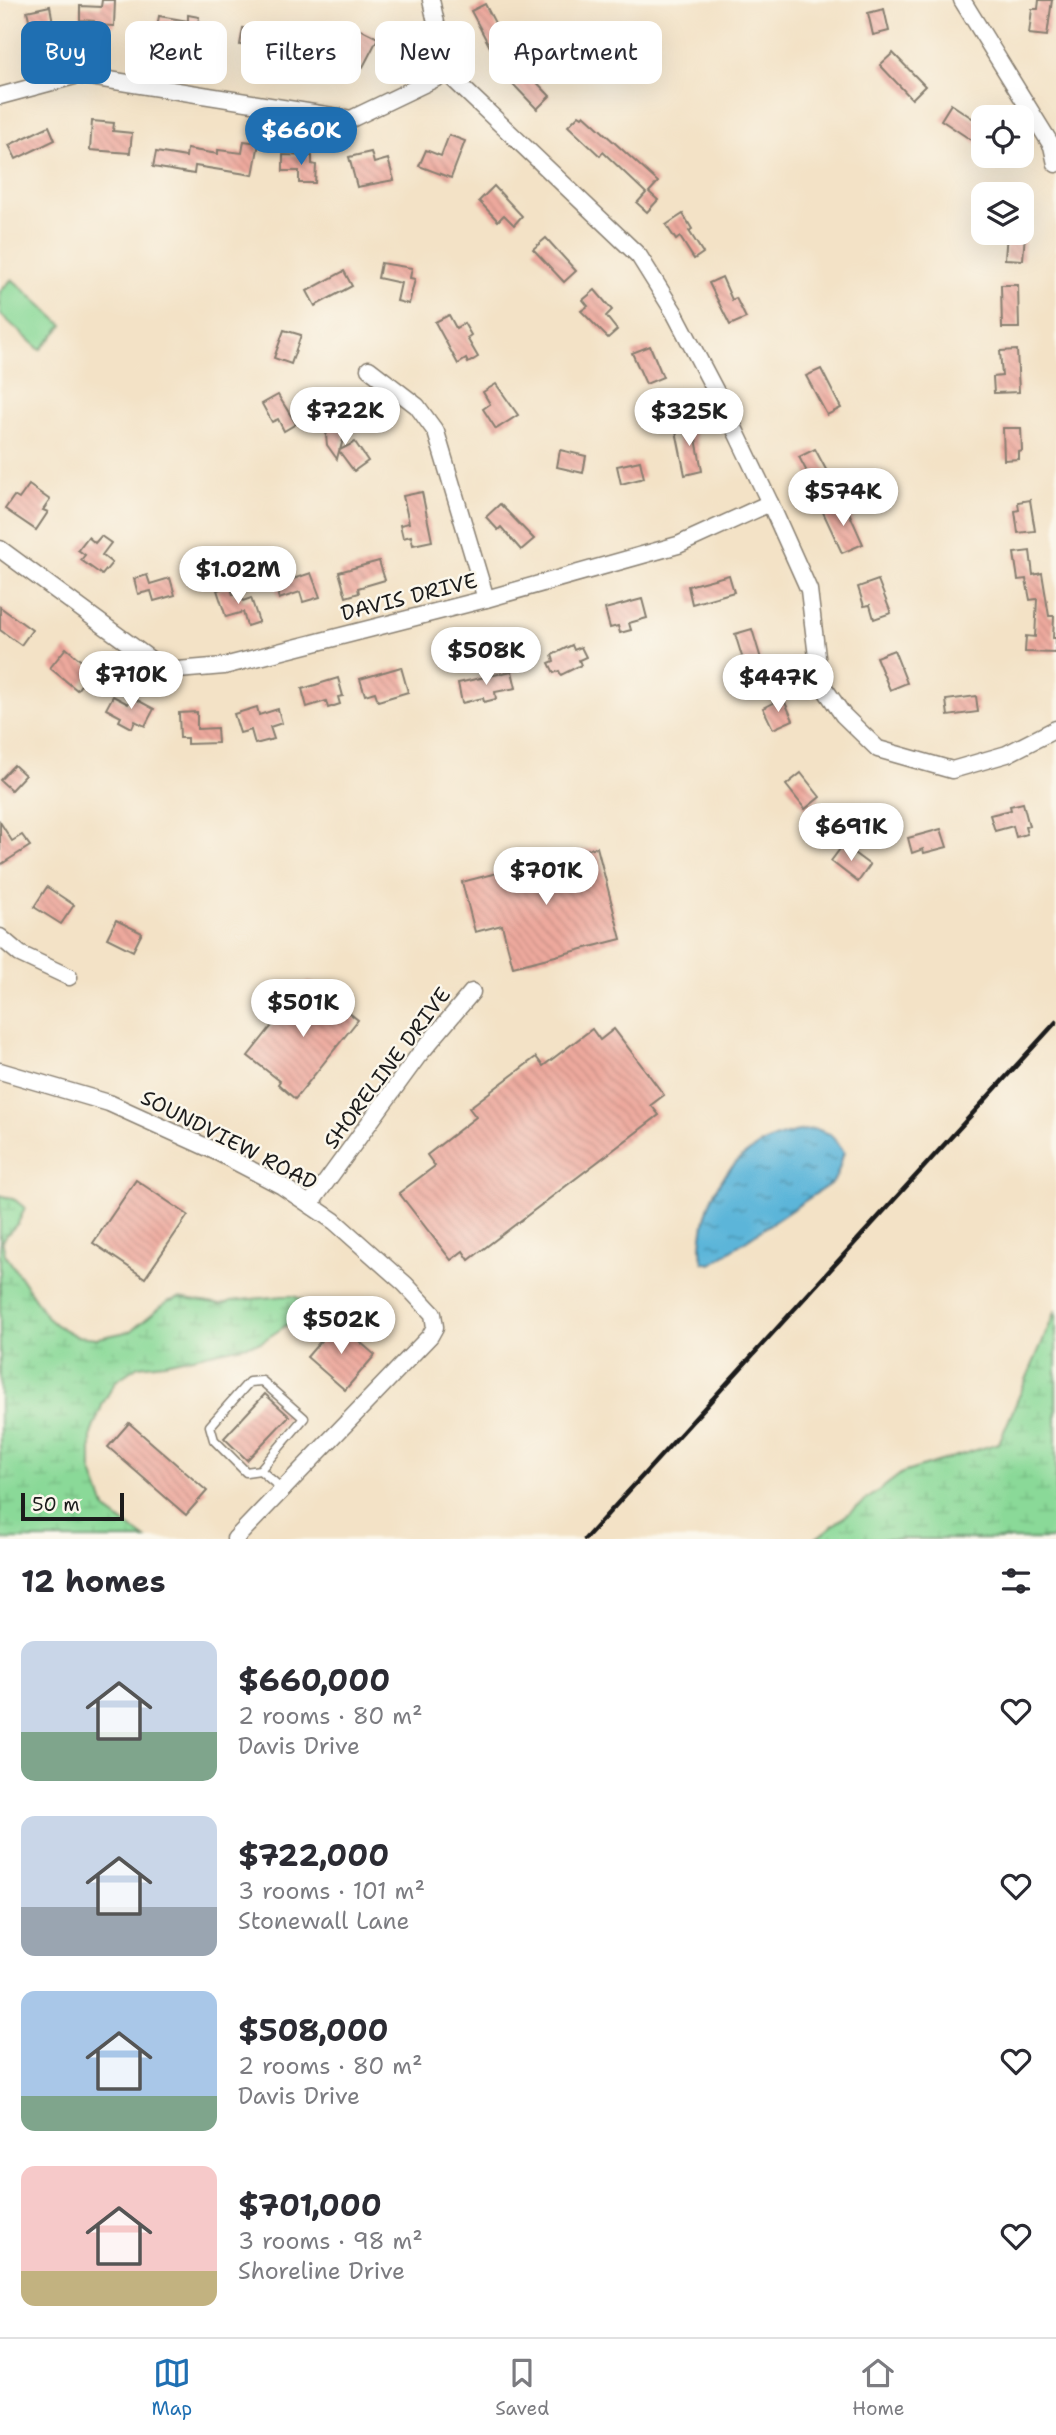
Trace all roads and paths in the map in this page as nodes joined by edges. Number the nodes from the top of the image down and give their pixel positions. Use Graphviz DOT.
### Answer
graph roads {
  1 [pos="431,0"];
  2 [pos="962,0"];
  3 [pos="436,21"];
  4 [pos="424,84"];
  5 [pos="459,84"];
  6 [pos="0,96"];
  7 [pos="1056,164"];
  8 [pos="369,369"];
  9 [pos="771,503"];
  10 [pos="0,550"];
  11 [pos="486,599"];
  12 [pos="1056,729"];
  13 [pos="0,937"];
  14 [pos="69,976"];
  15 [pos="472,992"];
  16 [pos="0,1071"];
  17 [pos="310,1203"];
  18 [pos="260,1469"];
  19 [pos="282,1489"];
  20 [pos="235,1539"];
  1 -- 3 [label="street"];
  2 -- 7 [label="street"];
  4 -- 6 [label="street"];
  5 -- 9 [label="street"];
  8 -- 11 [label="street"];
  9 -- 11 [label="street, DAVIS DRIVE"];
  9 -- 12 [label="street"];
  10 -- 11 [label="street, DAVIS DRIVE"];
  13 -- 14 [label="street"];
  15 -- 17 [label="street, SHORELINE DRIVE"];
  16 -- 17 [label="street, SOUNDVIEW ROAD"];
  17 -- 19 [label="street, SOUNDVIEW ROAD"];
  18 -- 18 [label="lane"];
  18 -- 19 [label="lane"];
  19 -- 20 [label="street, SOUNDVIEW ROAD"];
}
